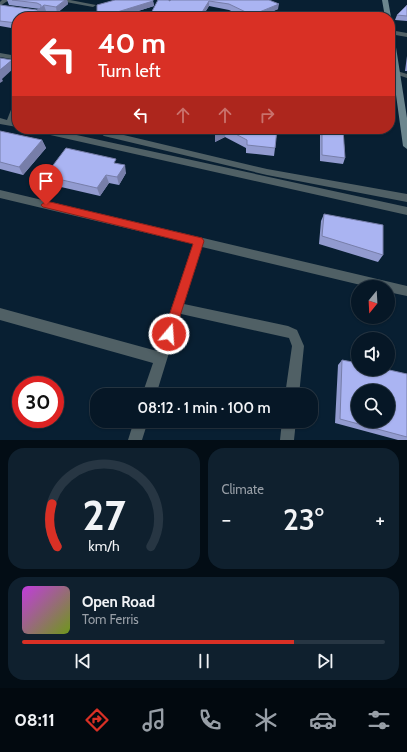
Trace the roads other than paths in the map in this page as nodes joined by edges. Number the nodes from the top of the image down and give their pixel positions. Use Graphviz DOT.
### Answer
graph roads {
  1 [pos="6,0"];
  2 [pos="58,0"];
  3 [pos="385,0"];
  4 [pos="93,5"];
  5 [pos="0,6"];
  6 [pos="8,8"];
  7 [pos="387,12"];
  8 [pos="395,31"];
  9 [pos="407,35"];
  10 [pos="0,55"];
  11 [pos="12,57"];
  12 [pos="395,61"];
  13 [pos="397,73"];
  14 [pos="407,76"];
  15 [pos="0,121"];
  16 [pos="12,124"];
  17 [pos="60,134"];
  18 [pos="108,134"];
  19 [pos="407,146"];
  20 [pos="0,194"];
  21 [pos="407,198"];
  22 [pos="407,211"];
  23 [pos="199,241"];
  24 [pos="407,291"];
  25 [pos="177,308"];
  26 [pos="0,314"];
  27 [pos="161,359"];
  28 [pos="151,388"];
  29 [pos="293,388"];
  30 [pos="139,428"];
  31 [pos="288,428"];
  32 [pos="135,440"];
  33 [pos="287,440"];
  1 -- 5 [label="street"];
  2 -- 4 [label="street"];
  3 -- 7 [label="street"];
  5 -- 6 [label="street"];
  8 -- 9 [label="street"];
  10 -- 11 [label="street"];
  12 -- 13 [label="street"];
  13 -- 14 [label="street"];
  13 -- 19 [label="street"];
  15 -- 16 [label="street"];
  17 -- 22 [label="street"];
  18 -- 21 [label="street"];
  20 -- 23 [label="street"];
  23 -- 24 [label="street"];
  23 -- 25 [label="street"];
  25 -- 27 [label="street"];
  25 -- 29 [label="street"];
  26 -- 27 [label="street"];
  27 -- 28 [label="street"];
  30 -- 32 [label="street"];
  31 -- 33 [label="street"];
}
